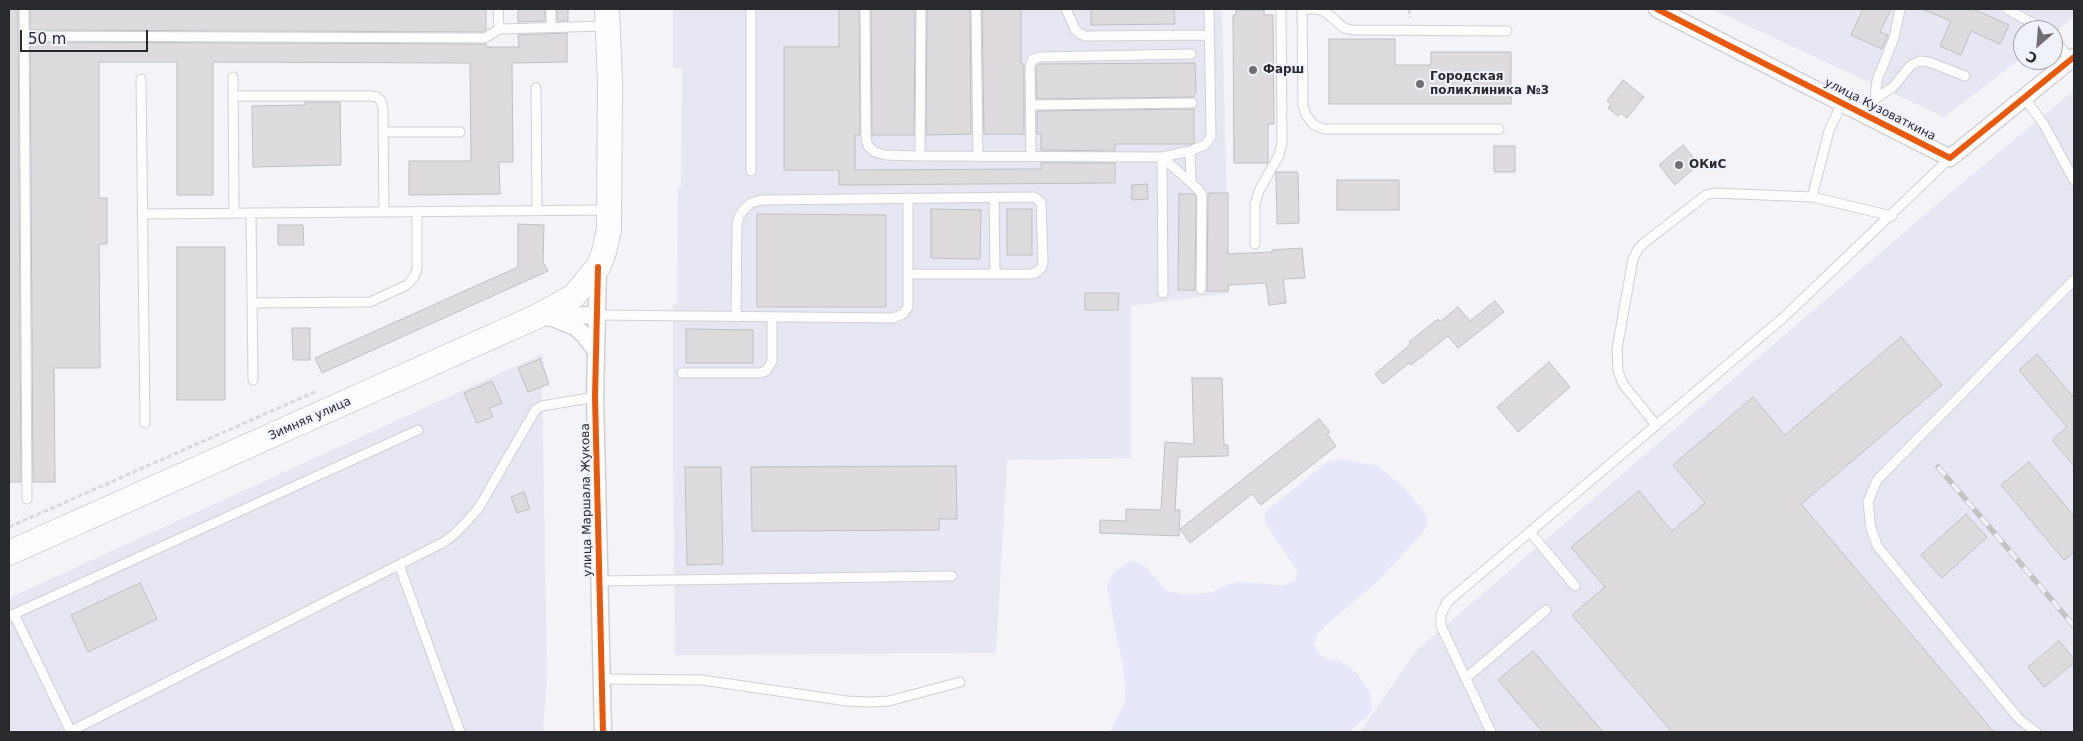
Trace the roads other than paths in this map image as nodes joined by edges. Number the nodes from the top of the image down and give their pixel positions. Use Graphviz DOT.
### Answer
graph roads {
  1 [pos="24,9"];
  2 [pos="498,9"];
  3 [pos="551,9"];
  4 [pos="751,9"];
  5 [pos="865,9"];
  6 [pos="921,9"];
  7 [pos="976,9"];
  8 [pos="1066,9"];
  9 [pos="1209,9"];
  10 [pos="1281,9"];
  11 [pos="1302,9"];
  12 [pos="1657,9"];
  13 [pos="1900,9"];
  14 [pos="2007,9"];
  15 [pos="608,18"];
  16 [pos="2026,20"];
  17 [pos="551,27"];
  18 [pos="499,29"];
  19 [pos="1507,31"];
  20 [pos="1210,35"];
  21 [pos="24,36"];
  22 [pos="2063,48"];
  23 [pos="1191,54"];
  24 [pos="2073,59"];
  25 [pos="1965,76"];
  26 [pos="233,77"];
  27 [pos="140,79"];
  28 [pos="536,88"];
  29 [pos="233,96"];
  30 [pos="1875,99"];
  31 [pos="2025,99"];
  32 [pos="1192,103"];
  33 [pos="1842,103"];
  34 [pos="1031,104"];
  35 [pos="1867,116"];
  36 [pos="1499,130"];
  37 [pos="384,132"];
  38 [pos="460,132"];
  39 [pos="1190,151"];
  40 [pos="920,156"];
  41 [pos="1031,156"];
  42 [pos="978,157"];
  43 [pos="1162,157"];
  44 [pos="1950,158"];
  45 [pos="750,171"];
  46 [pos="2074,180"];
  47 [pos="1191,182"];
  48 [pos="994,197"];
  49 [pos="1812,197"];
  50 [pos="908,198"];
  51 [pos="610,210"];
  52 [pos="537,211"];
  53 [pos="384,212"];
  54 [pos="417,212"];
  55 [pos="251,213"];
  56 [pos="142,214"];
  57 [pos="234,214"];
  58 [pos="1892,216"];
  59 [pos="1256,244"];
  60 [pos="598,267"];
  61 [pos="908,274"];
  62 [pos="995,274"];
  63 [pos="2074,280"];
  64 [pos="1201,289"];
  65 [pos="1162,293"];
  66 [pos="252,303"];
  67 [pos="597,315"];
  68 [pos="538,316"];
  69 [pos="736,317"];
  70 [pos="772,317"];
  71 [pos="596,351"];
  72 [pos="682,373"];
  73 [pos="254,380"];
  74 [pos="595,397"];
  75 [pos="145,423"];
  76 [pos="1656,425"];
  77 [pos="418,430"];
  78 [pos="27,499"];
  79 [pos="1530,532"];
  80 [pos="9,553"];
  81 [pos="398,565"];
  82 [pos="952,576"];
  83 [pos="600,581"];
  84 [pos="1575,586"];
  85 [pos="1546,610"];
  86 [pos="12,615"];
  87 [pos="1466,678"];
  88 [pos="602,679"];
  89 [pos="960,682"];
  90 [pos="71,732"];
  91 [pos="460,732"];
  92 [pos="603,732"];
  93 [pos="1491,732"];
  94 [pos="2036,732"];
  1 -- 21 [label="lane"];
  2 -- 18 [label="lane"];
  3 -- 17 [label="lane"];
  4 -- 45 [label="lane"];
  5 -- 40 [label="lane"];
  6 -- 40 [label="lane"];
  7 -- 42 [label="lane"];
  8 -- 20 [label="lane"];
  9 -- 20 [label="lane"];
  10 -- 59 [label="lane"];
  11 -- 19 [label="lane"];
  11 -- 36 [label="lane"];
  12 -- 33 [label="street, улица Кузоваткина"];
  13 -- 30 [label="lane"];
  14 -- 16 [label="lane"];
  15 -- 17 [label="lane"];
  15 -- 51 [label="main road, улица Маршала Жукова"];
  17 -- 18 [label="lane"];
  18 -- 21 [label="lane"];
  20 -- 39 [label="lane"];
  21 -- 78 [label="lane"];
  22 -- 24 [label="lane"];
  23 -- 34 [label="lane"];
  24 -- 31 [label="street"];
  25 -- 30 [label="lane"];
  26 -- 29 [label="lane"];
  27 -- 56 [label="lane"];
  28 -- 52 [label="lane"];
  29 -- 37 [label="lane"];
  29 -- 57 [label="lane"];
  30 -- 35 [label="lane"];
  31 -- 44 [label="street"];
  31 -- 46 [label="lane"];
  32 -- 34 [label="lane"];
  33 -- 35 [label="street, улица Кузоваткина"];
  33 -- 49 [label="lane"];
  34 -- 41 [label="lane"];
  35 -- 44 [label="street, улица Кузоваткина"];
  37 -- 38 [label="lane"];
  37 -- 53 [label="lane"];
  39 -- 43 [label="lane"];
  39 -- 47 [label="lane"];
  40 -- 42 [label="lane"];
  41 -- 42 [label="lane"];
  41 -- 43 [label="lane"];
  43 -- 47 [label="lane"];
  43 -- 65 [label="lane"];
  44 -- 58 [label="lane"];
  47 -- 64 [label="lane"];
  48 -- 50 [label="lane"];
  48 -- 62 [label="lane"];
  48 -- 62 [label="lane"];
  49 -- 58 [label="lane"];
  49 -- 76 [label="lane"];
  50 -- 61 [label="lane"];
  50 -- 69 [label="lane"];
  51 -- 52 [label="lane"];
  51 -- 60 [label="main road, улица Маршала Жукова"];
  52 -- 54 [label="lane"];
  53 -- 54 [label="lane"];
  53 -- 55 [label="lane"];
  54 -- 66 [label="lane"];
  55 -- 57 [label="lane"];
  55 -- 66 [label="lane"];
  56 -- 57 [label="lane"];
  56 -- 75 [label="lane"];
  58 -- 76 [label="lane"];
  60 -- 67 [label="street, улица Маршала Жукова"];
  60 -- 68 [label="main road, Зимняя улица"];
  61 -- 62 [label="lane"];
  61 -- 70 [label="lane"];
  63 -- 94 [label="lane"];
  66 -- 73 [label="lane"];
  67 -- 68 [label="street"];
  67 -- 69 [label="lane"];
  67 -- 71 [label="street, улица Маршала Жукова"];
  68 -- 71 [label="street"];
  68 -- 80 [label="main road, Зимняя улица"];
  69 -- 70 [label="lane"];
  70 -- 72 [label="lane"];
  71 -- 74 [label="street, улица Маршала Жукова"];
  74 -- 81 [label="lane"];
  74 -- 83 [label="street, улица Маршала Жукова"];
  76 -- 79 [label="lane"];
  77 -- 86 [label="lane"];
  79 -- 84 [label="lane"];
  79 -- 87 [label="lane"];
  81 -- 90 [label="lane"];
  81 -- 91 [label="lane"];
  82 -- 83 [label="lane"];
  83 -- 88 [label="street, улица Маршала Жукова"];
  85 -- 87 [label="lane"];
  86 -- 90 [label="lane"];
  87 -- 93 [label="lane"];
  88 -- 89 [label="lane"];
  88 -- 92 [label="street, улица Маршала Жукова"];
}
